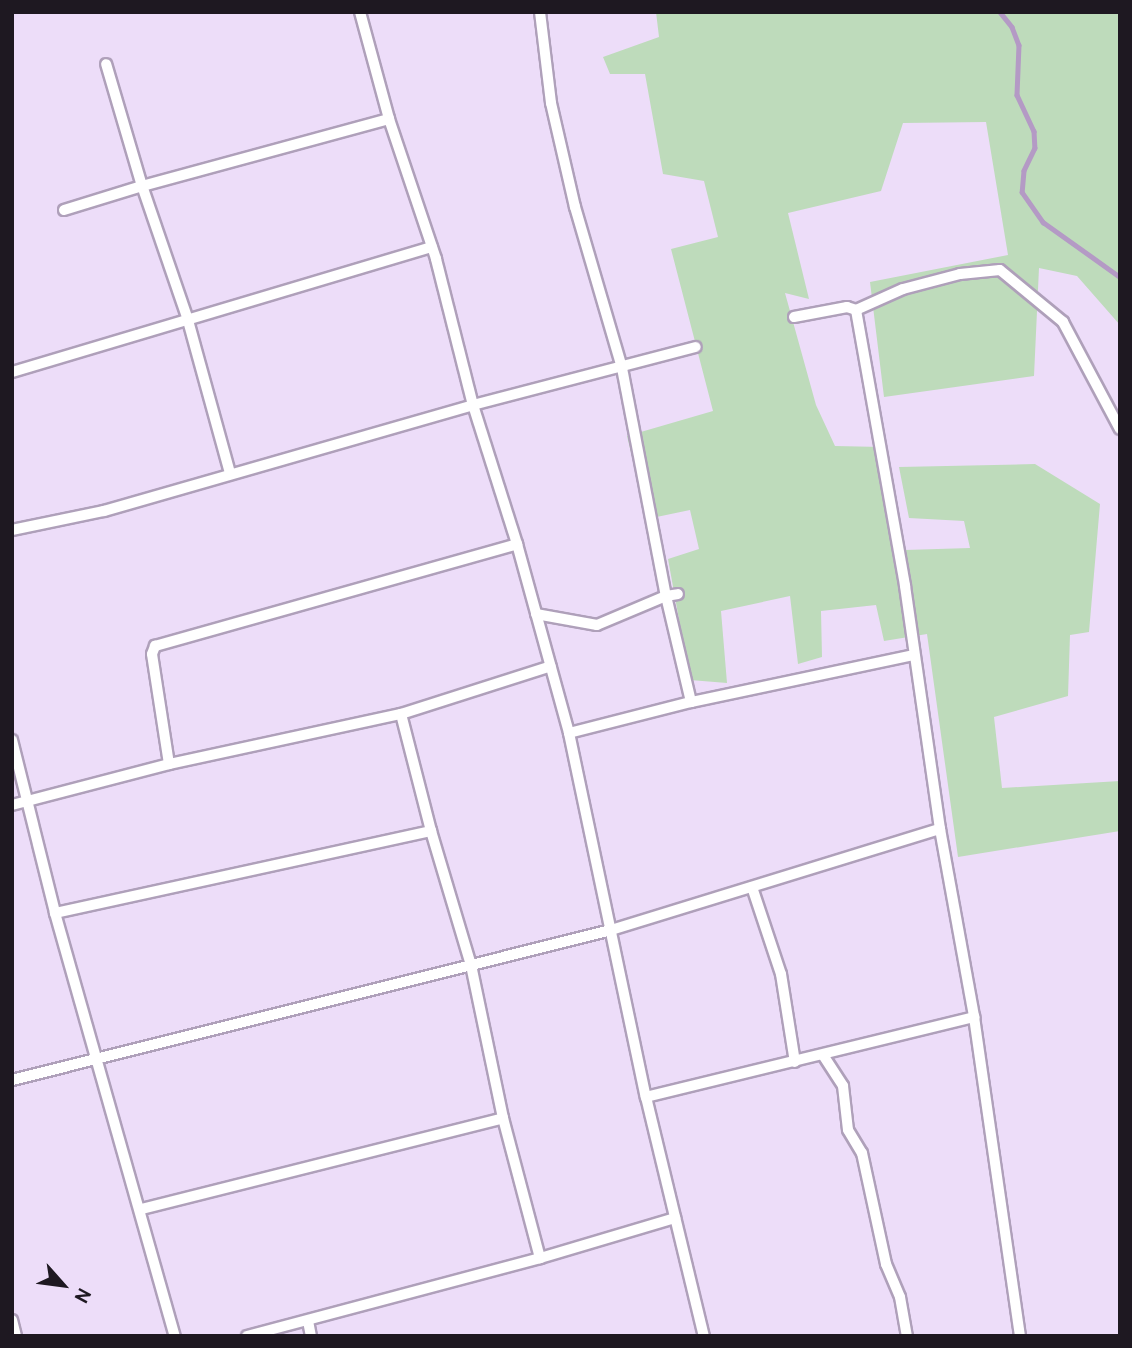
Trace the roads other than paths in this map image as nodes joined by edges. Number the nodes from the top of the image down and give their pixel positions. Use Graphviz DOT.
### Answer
graph roads {
  1 [pos="360,12"];
  2 [pos="540,12"];
  3 [pos="106,64"];
  4 [pos="389,119"];
  5 [pos="142,186"];
  6 [pos="64,210"];
  7 [pos="432,247"];
  8 [pos="856,310"];
  9 [pos="794,317"];
  10 [pos="188,320"];
  11 [pos="696,346"];
  12 [pos="622,368"];
  13 [pos="12,372"];
  14 [pos="472,405"];
  15 [pos="1120,429"];
  16 [pos="230,473"];
  17 [pos="12,530"];
  18 [pos="517,544"];
  19 [pos="672,595"];
  20 [pos="536,614"];
  21 [pos="914,655"];
  22 [pos="551,666"];
  23 [pos="691,702"];
  24 [pos="401,714"];
  25 [pos="569,733"];
  26 [pos="12,740"];
  27 [pos="169,764"];
  28 [pos="27,801"];
  29 [pos="12,805"];
  30 [pos="940,829"];
  31 [pos="431,831"];
  32 [pos="752,887"];
  33 [pos="55,913"];
  34 [pos="611,930"];
  35 [pos="471,965"];
  36 [pos="974,1017"];
  37 [pos="823,1055"];
  38 [pos="97,1058"];
  39 [pos="795,1062"];
  40 [pos="12,1080"];
  41 [pos="646,1097"];
  42 [pos="503,1118"];
  43 [pos="142,1209"];
  44 [pos="675,1218"];
  45 [pos="540,1258"];
  46 [pos="12,1320"];
  47 [pos="308,1321"];
  48 [pos="16,1336"];
  49 [pos="175,1336"];
  50 [pos="247,1336"];
  51 [pos="311,1336"];
  52 [pos="704,1336"];
  53 [pos="907,1336"];
  54 [pos="1020,1336"];
  1 -- 4 [label="street"];
  2 -- 12 [label="street"];
  3 -- 5 [label="street"];
  4 -- 5 [label="street"];
  4 -- 7 [label="street"];
  5 -- 6 [label="street"];
  5 -- 10 [label="street"];
  7 -- 10 [label="street"];
  7 -- 14 [label="street"];
  8 -- 9 [label="street"];
  8 -- 15 [label="street"];
  8 -- 21 [label="street"];
  10 -- 13 [label="street"];
  10 -- 16 [label="street"];
  11 -- 12 [label="street"];
  12 -- 14 [label="street"];
  12 -- 19 [label="street"];
  14 -- 16 [label="street"];
  14 -- 18 [label="street"];
  16 -- 17 [label="street"];
  18 -- 20 [label="street"];
  18 -- 27 [label="street"];
  19 -- 20 [label="street"];
  19 -- 23 [label="street"];
  20 -- 22 [label="street"];
  21 -- 23 [label="street"];
  21 -- 30 [label="street"];
  22 -- 24 [label="street"];
  22 -- 25 [label="street"];
  23 -- 25 [label="street"];
  24 -- 27 [label="street"];
  24 -- 31 [label="street"];
  25 -- 34 [label="street"];
  26 -- 28 [label="street"];
  27 -- 28 [label="street"];
  28 -- 29 [label="street"];
  28 -- 33 [label="street"];
  30 -- 32 [label="street"];
  30 -- 36 [label="street"];
  31 -- 33 [label="street"];
  31 -- 35 [label="street"];
  32 -- 34 [label="street"];
  32 -- 39 [label="street"];
  33 -- 38 [label="street"];
  34 -- 35 [label="street"];
  34 -- 41 [label="street"];
  35 -- 38 [label="street"];
  35 -- 42 [label="street"];
  36 -- 37 [label="street"];
  36 -- 54 [label="street"];
  37 -- 39 [label="street"];
  37 -- 53 [label="street"];
  38 -- 40 [label="street"];
  38 -- 43 [label="street"];
  39 -- 41 [label="street"];
  41 -- 44 [label="street"];
  42 -- 43 [label="street"];
  42 -- 45 [label="street"];
  43 -- 49 [label="street"];
  44 -- 45 [label="street"];
  44 -- 52 [label="street"];
  45 -- 47 [label="street"];
  46 -- 48 [label="street"];
  47 -- 50 [label="street"];
  47 -- 51 [label="street"];
}
